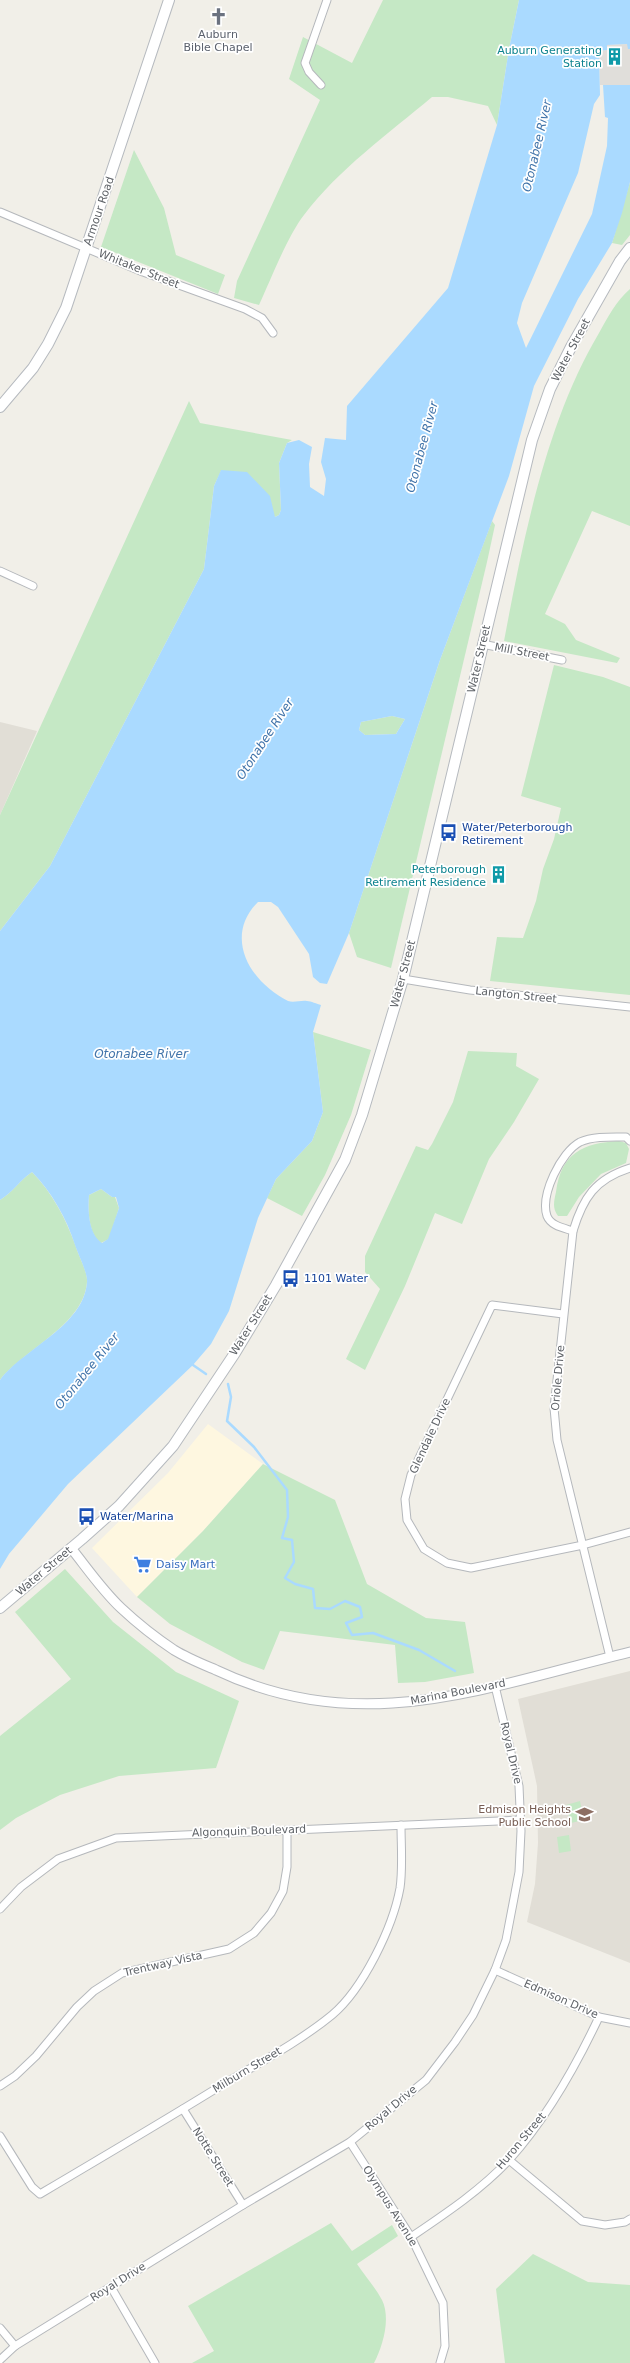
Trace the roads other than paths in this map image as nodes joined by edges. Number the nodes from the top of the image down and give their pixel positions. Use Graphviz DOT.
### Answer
graph roads {
  1 [pos="169,0"];
  2 [pos="327,0"];
  3 [pos="321,85"];
  4 [pos="0,212"];
  5 [pos="86,248"];
  6 [pos="630,248"];
  7 [pos="273,333"];
  8 [pos="0,407"];
  9 [pos="0,571"];
  10 [pos="33,586"];
  11 [pos="482,644"];
  12 [pos="562,660"];
  13 [pos="403,979"];
  14 [pos="630,1008"];
  15 [pos="630,1141"];
  16 [pos="630,1168"];
  17 [pos="573,1231"];
  18 [pos="563,1314"];
  19 [pos="630,1532"];
  20 [pos="583,1545"];
  21 [pos="71,1548"];
  22 [pos="0,1608"];
  23 [pos="630,1652"];
  24 [pos="610,1657"];
  25 [pos="494,1686"];
  26 [pos="520,1820"];
  27 [pos="401,1825"];
  28 [pos="287,1830"];
  29 [pos="0,1909"];
  30 [pos="495,1970"];
  31 [pos="599,2017"];
  32 [pos="630,2023"];
  33 [pos="0,2086"];
  34 [pos="183,2109"];
  35 [pos="0,2136"];
  36 [pos="350,2142"];
  37 [pos="509,2160"];
  38 [pos="243,2205"];
  39 [pos="630,2219"];
  40 [pos="411,2237"];
  41 [pos="111,2287"];
  42 [pos="0,2328"];
  43 [pos="15,2346"];
  44 [pos="0,2360"];
  45 [pos="155,2363"];
  46 [pos="440,2363"];
  1 -- 5 [label="main road, Armour Road"];
  2 -- 3 [label="street"];
  4 -- 5 [label="street, Whitaker Street"];
  5 -- 7 [label="street, Whitaker Street"];
  5 -- 8 [label="main road, Armour Road"];
  6 -- 11 [label="main road, Water Street"];
  9 -- 10 [label="street"];
  11 -- 12 [label="street, Mill Street"];
  11 -- 13 [label="main road, Water Street"];
  13 -- 14 [label="street, Langton Street"];
  13 -- 21 [label="main road, Water Street"];
  15 -- 17 [label="street"];
  16 -- 17 [label="street, Oriole Drive"];
  17 -- 18 [label="street, Oriole Drive"];
  18 -- 20 [label="street, Oriole Drive"];
  18 -- 20 [label="street, Glendale Drive"];
  19 -- 20 [label="street"];
  20 -- 24 [label="street, Oriole Drive"];
  21 -- 22 [label="main road, Water Street"];
  21 -- 25 [label="street, Marina Boulevard"];
  23 -- 24 [label="street, Marina Boulevard"];
  24 -- 25 [label="street, Marina Boulevard"];
  25 -- 26 [label="street, Royal Drive"];
  26 -- 27 [label="street, Algonquin Boulevard"];
  26 -- 30 [label="street, Royal Drive"];
  27 -- 28 [label="street, Algonquin Boulevard"];
  27 -- 34 [label="street, Milburn Street"];
  28 -- 29 [label="street, Algonquin Boulevard"];
  28 -- 33 [label="street, Trentway Vista"];
  30 -- 31 [label="street, Edmison Drive"];
  30 -- 36 [label="street, Royal Drive"];
  31 -- 32 [label="street, Edmison Drive"];
  31 -- 37 [label="street, Huron Street"];
  34 -- 35 [label="street, Milburn Street"];
  34 -- 38 [label="street, Notte Street"];
  36 -- 38 [label="street, Royal Drive"];
  36 -- 40 [label="street, Olympus Avenue"];
  37 -- 39 [label="street"];
  37 -- 40 [label="street, Huron Street"];
  38 -- 41 [label="street, Royal Drive"];
  40 -- 46 [label="street, Olympus Avenue"];
  41 -- 43 [label="street, Royal Drive"];
  41 -- 45 [label="street"];
  42 -- 43 [label="street"];
  43 -- 44 [label="street, Royal Drive"];
}
